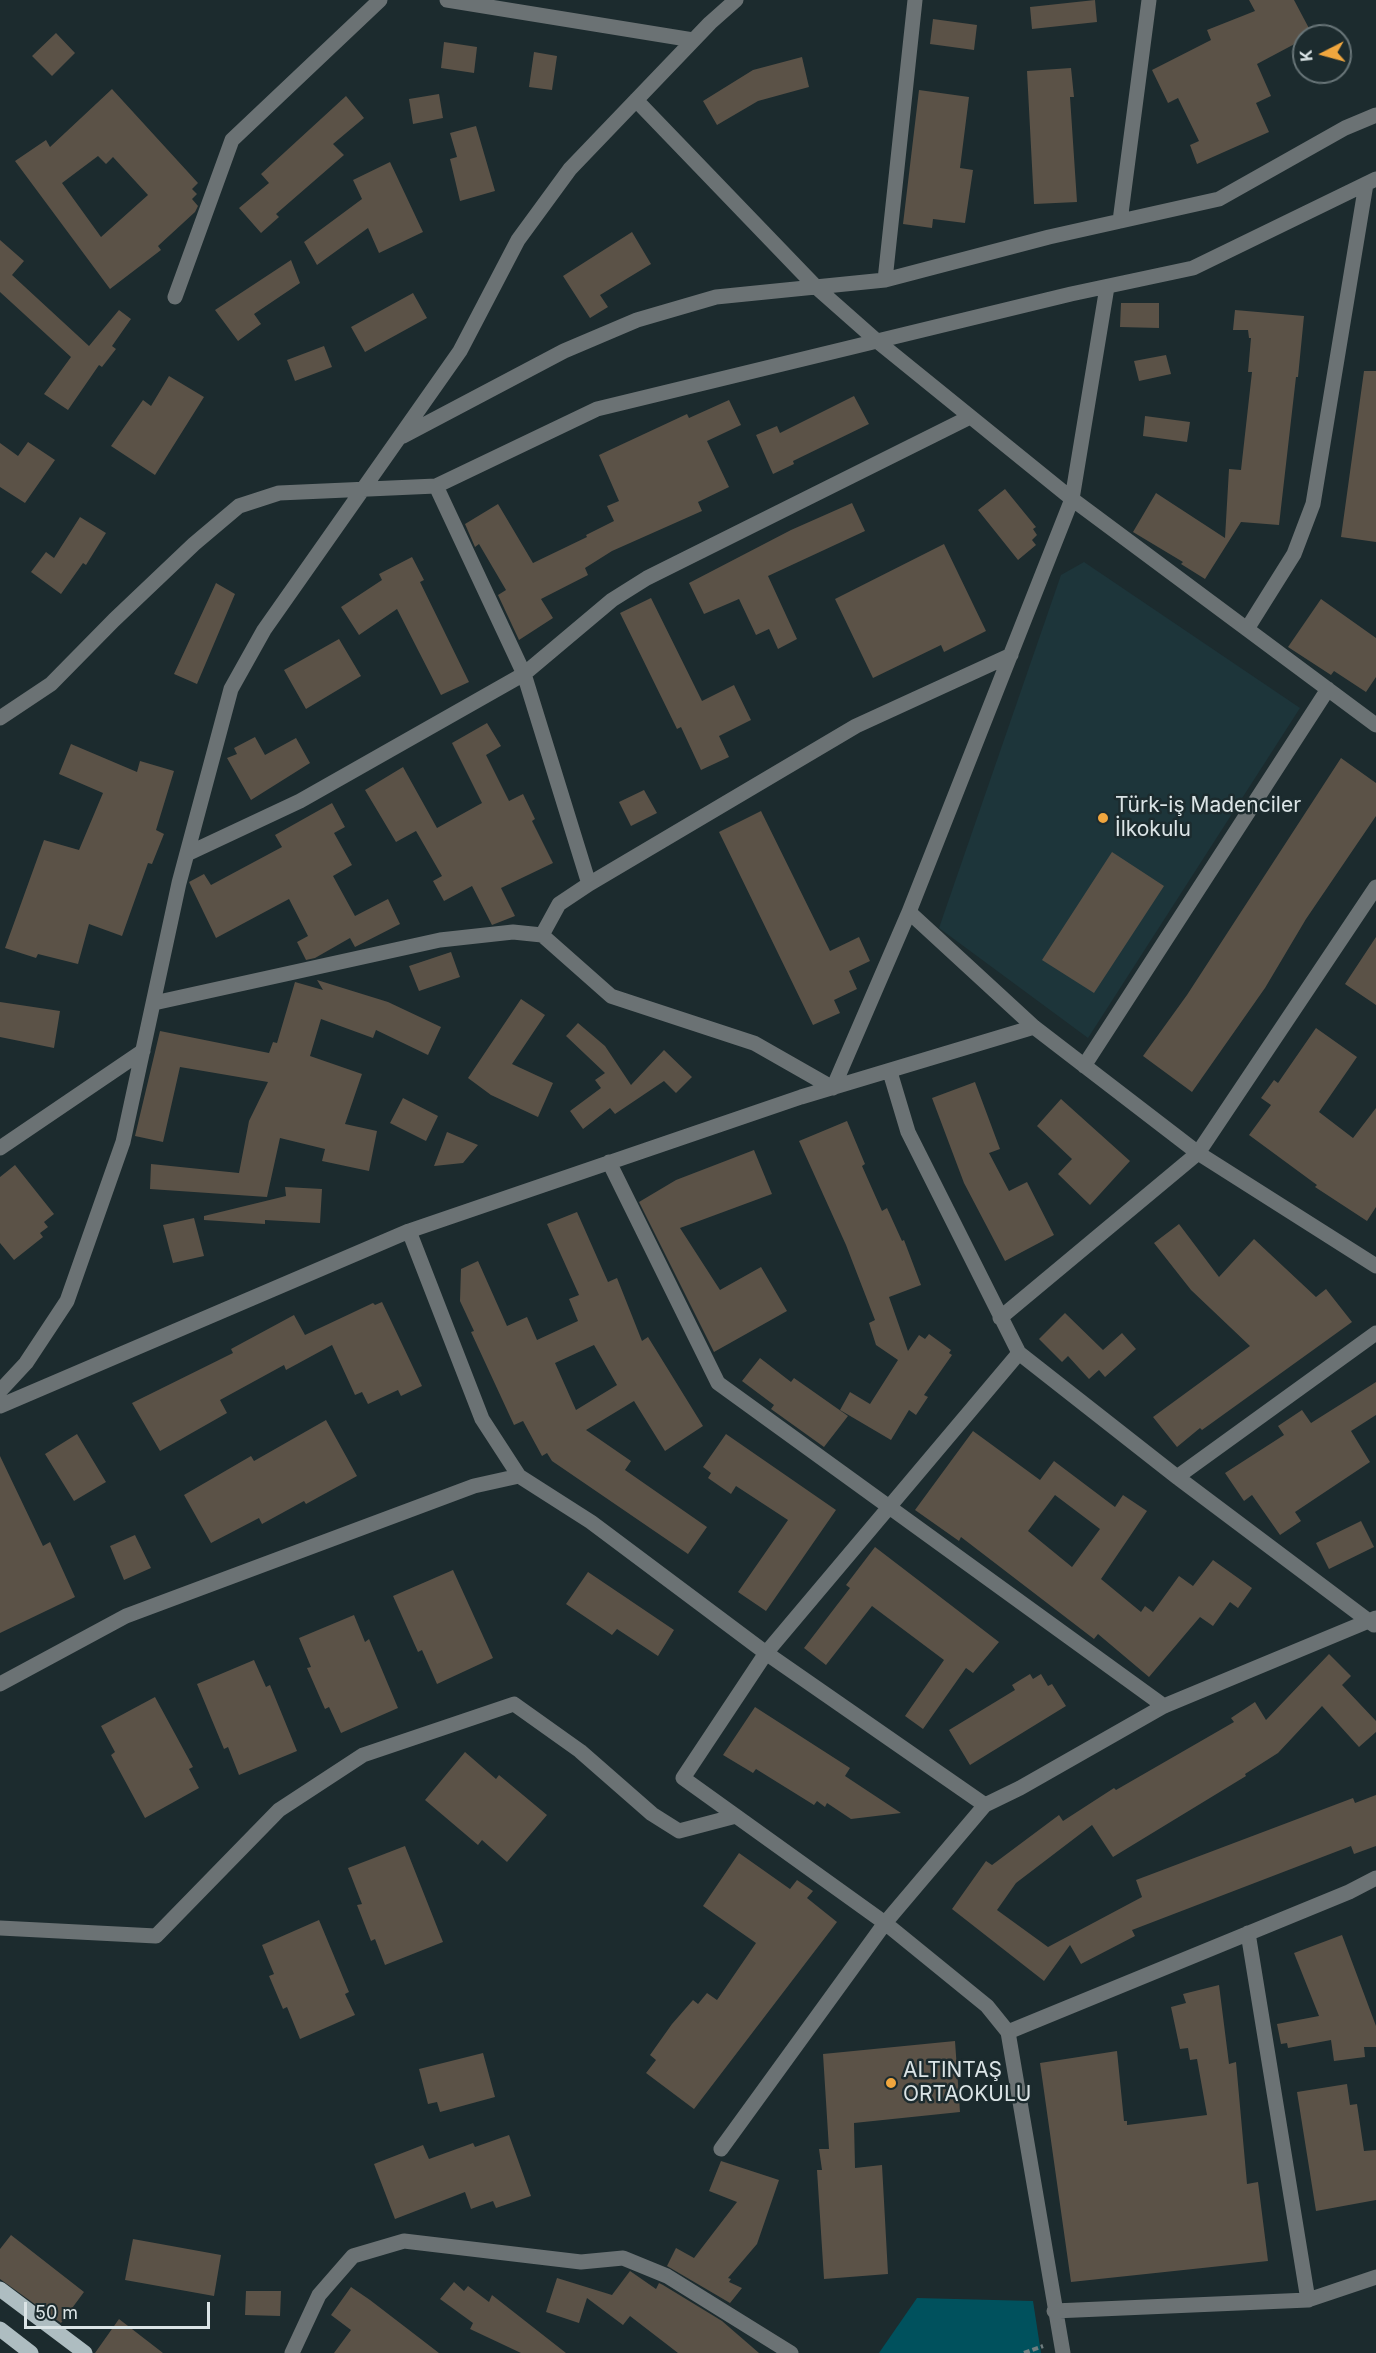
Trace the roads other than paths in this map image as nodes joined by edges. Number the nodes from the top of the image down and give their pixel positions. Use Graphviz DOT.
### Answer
graph roads {
  1 [pos="380,0"];
  2 [pos="447,0"];
  3 [pos="736,0"];
  4 [pos="915,0"];
  5 [pos="1149,0"];
  6 [pos="693,40"];
  7 [pos="636,100"];
  8 [pos="1376,115"];
  9 [pos="1371,182"];
  10 [pos="1120,221"];
  11 [pos="885,280"];
  12 [pos="1107,287"];
  13 [pos="817,288"];
  14 [pos="175,297"];
  15 [pos="877,341"];
  16 [pos="970,417"];
  17 [pos="400,437"];
  18 [pos="436,486"];
  19 [pos="362,491"];
  20 [pos="1072,499"];
  21 [pos="1247,630"];
  22 [pos="1011,655"];
  23 [pos="524,674"];
  24 [pos="1328,689"];
  25 [pos="0,718"];
  26 [pos="1376,725"];
  27 [pos="187,854"];
  28 [pos="589,884"];
  29 [pos="1376,887"];
  30 [pos="909,912"];
  31 [pos="542,935"];
  32 [pos="154,1003"];
  33 [pos="1034,1027"];
  34 [pos="143,1051"];
  35 [pos="1084,1066"];
  36 [pos="890,1072"];
  37 [pos="832,1088"];
  38 [pos="0,1149"];
  39 [pos="1198,1153"];
  40 [pos="609,1162"];
  41 [pos="409,1232"];
  42 [pos="1376,1266"];
  43 [pos="1000,1318"];
  44 [pos="1376,1333"];
  45 [pos="1019,1353"];
  46 [pos="0,1391"];
  47 [pos="0,1406"];
  48 [pos="519,1476"];
  49 [pos="1177,1477"];
  50 [pos="889,1506"];
  51 [pos="1374,1622"];
  52 [pos="766,1653"];
  53 [pos="0,1684"];
  54 [pos="1164,1706"];
  55 [pos="985,1805"];
  56 [pos="736,1816"];
  57 [pos="1376,1878"];
  58 [pos="885,1923"];
  59 [pos="0,1928"];
  60 [pos="1248,1934"];
  61 [pos="1008,2032"];
  62 [pos="721,2149"];
  63 [pos="1376,2277"];
  64 [pos="0,2289"];
  65 [pos="1308,2300"];
  66 [pos="1054,2311"];
  67 [pos="0,2330"];
  68 [pos="31,2353"];
  69 [pos="85,2353"];
  70 [pos="291,2353"];
  71 [pos="791,2353"];
  72 [pos="1063,2353"];
  1 -- 14 [label="street"];
  2 -- 6 [label="street"];
  3 -- 6 [label="street"];
  4 -- 11 [label="street"];
  5 -- 10 [label="street"];
  6 -- 7 [label="street"];
  7 -- 13 [label="street"];
  7 -- 17 [label="street"];
  8 -- 10 [label="street"];
  9 -- 12 [label="street"];
  9 -- 21 [label="street"];
  10 -- 11 [label="street"];
  11 -- 13 [label="street"];
  12 -- 15 [label="street"];
  12 -- 20 [label="street"];
  13 -- 15 [label="street"];
  13 -- 17 [label="street"];
  15 -- 16 [label="street"];
  15 -- 18 [label="street"];
  16 -- 20 [label="street"];
  16 -- 23 [label="street"];
  17 -- 19 [label="street"];
  18 -- 19 [label="street"];
  18 -- 23 [label="street"];
  19 -- 25 [label="street"];
  19 -- 27 [label="street"];
  20 -- 21 [label="street"];
  20 -- 22 [label="street"];
  21 -- 24 [label="street"];
  22 -- 28 [label="street"];
  22 -- 30 [label="street"];
  23 -- 27 [label="street"];
  23 -- 28 [label="street"];
  24 -- 26 [label="street"];
  24 -- 35 [label="street"];
  27 -- 32 [label="street"];
  28 -- 31 [label="street"];
  29 -- 39 [label="street"];
  30 -- 33 [label="street"];
  30 -- 37 [label="street"];
  31 -- 32 [label="street"];
  31 -- 37 [label="street"];
  32 -- 34 [label="street"];
  33 -- 35 [label="street"];
  33 -- 36 [label="street"];
  34 -- 38 [label="street"];
  34 -- 46 [label="street"];
  35 -- 39 [label="street"];
  36 -- 37 [label="street"];
  36 -- 43 [label="street"];
  37 -- 40 [label="street"];
  39 -- 42 [label="street"];
  39 -- 43 [label="street"];
  40 -- 41 [label="street"];
  40 -- 50 [label="street"];
  41 -- 47 [label="street"];
  41 -- 48 [label="street"];
  43 -- 45 [label="street"];
  44 -- 49 [label="street"];
  45 -- 49 [label="street"];
  45 -- 50 [label="street"];
  48 -- 52 [label="street"];
  48 -- 53 [label="street"];
  49 -- 51 [label="street"];
  50 -- 52 [label="street"];
  50 -- 54 [label="street"];
  51 -- 54 [label="street"];
  52 -- 55 [label="street"];
  52 -- 56 [label="street"];
  54 -- 55 [label="street"];
  55 -- 58 [label="street"];
  56 -- 58 [label="street"];
  56 -- 59 [label="street"];
  57 -- 60 [label="street"];
  58 -- 61 [label="street"];
  58 -- 62 [label="street"];
  60 -- 61 [label="street"];
  60 -- 65 [label="street"];
  61 -- 66 [label="street"];
  63 -- 65 [label="street"];
  64 -- 69 [label="main road"];
  65 -- 66 [label="street"];
  66 -- 72 [label="street"];
  67 -- 68 [label="main road"];
  70 -- 71 [label="street"];
}
